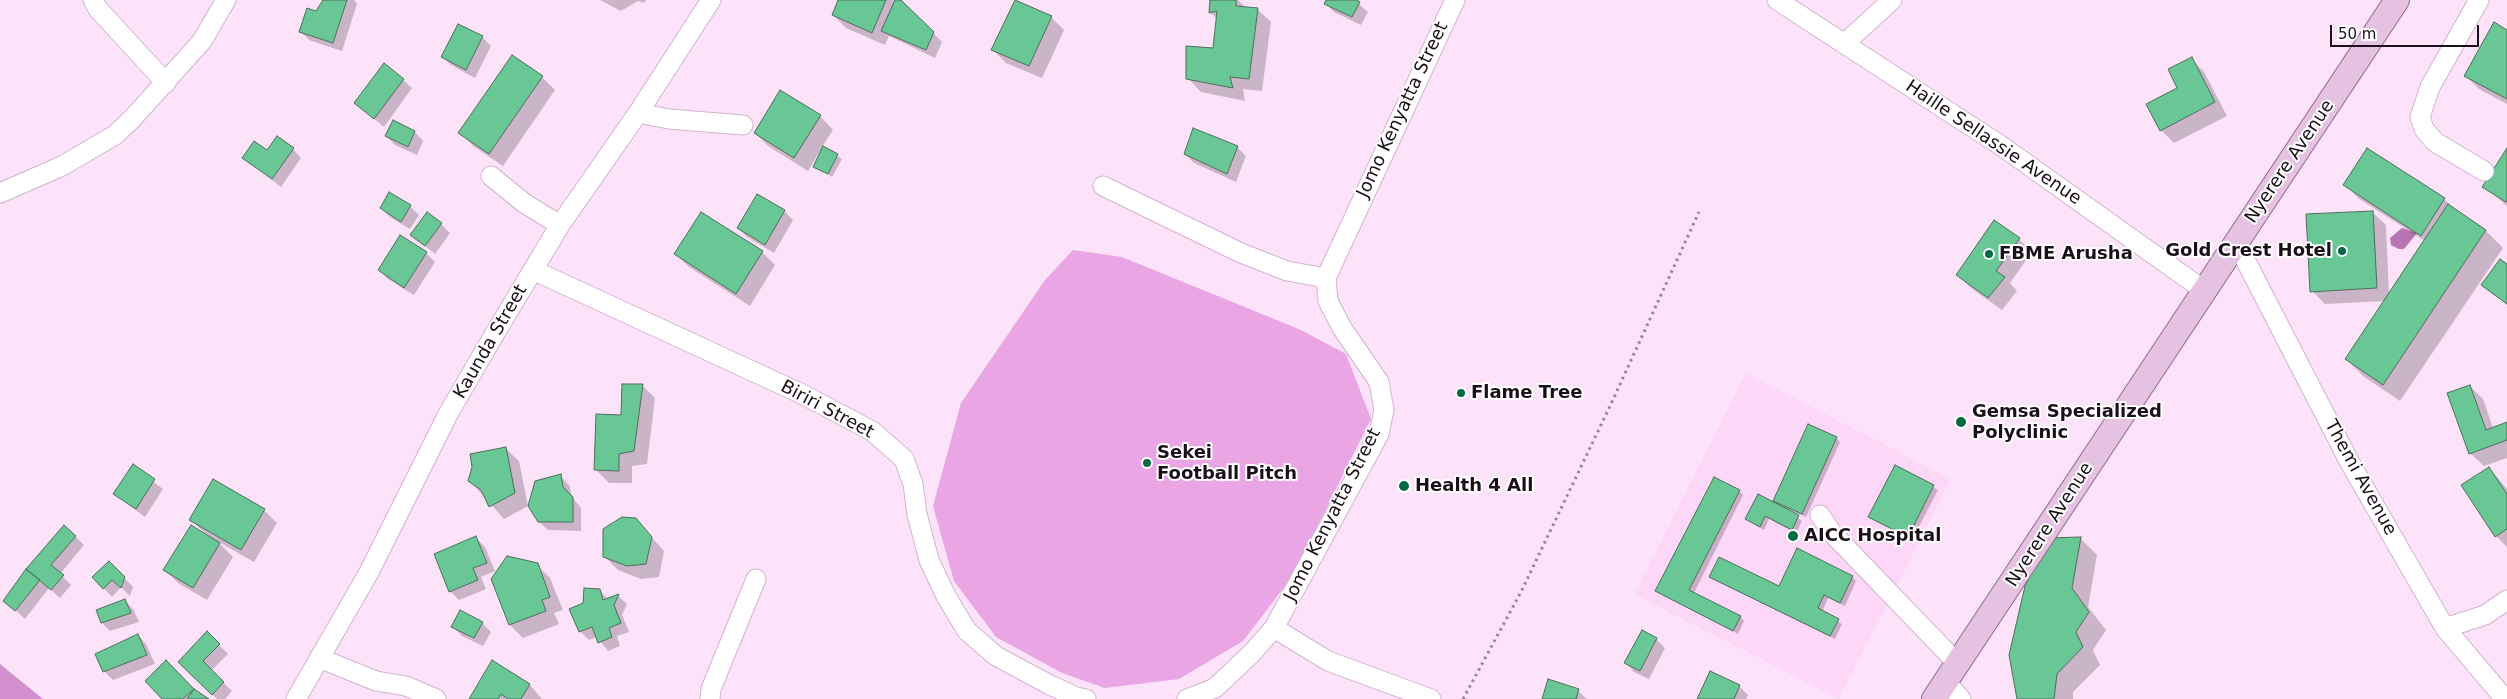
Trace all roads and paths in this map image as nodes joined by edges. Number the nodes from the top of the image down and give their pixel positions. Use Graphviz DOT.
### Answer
graph roads {
  1 [pos="93,0"];
  2 [pos="226,0"];
  3 [pos="711,0"];
  4 [pos="1455,0"];
  5 [pos="1777,0"];
  6 [pos="1892,0"];
  7 [pos="2397,0"];
  8 [pos="2479,0"];
  9 [pos="1844,44"];
  10 [pos="166,83"];
  11 [pos="638,112"];
  12 [pos="743,124"];
  13 [pos="2484,170"];
  14 [pos="491,176"];
  15 [pos="1103,186"];
  16 [pos="0,193"];
  17 [pos="1699,212"];
  18 [pos="560,225"];
  19 [pos="2236,242"];
  20 [pos="533,270"];
  21 [pos="1326,278"];
  22 [pos="2205,291"];
  23 [pos="1820,514"];
  24 [pos="756,579"];
  25 [pos="2507,600"];
  26 [pos="1274,628"];
  27 [pos="2444,628"];
  28 [pos="319,658"];
  29 [pos="1950,686"];
  30 [pos="296,699"];
  31 [pos="436,699"];
  32 [pos="710,699"];
  33 [pos="1086,699"];
  34 [pos="1188,699"];
  35 [pos="1431,699"];
  36 [pos="1463,699"];
  37 [pos="2505,699"];
  1 -- 10 [label="street"];
  2 -- 10 [label="street"];
  3 -- 11 [label="street, Kaunda Street"];
  4 -- 21 [label="street, Jomo Kenyatta Street"];
  5 -- 9 [label="street, Haille Sellassie Avenue"];
  6 -- 9 [label="street"];
  7 -- 19 [label="main road, Nyerere Avenue"];
  8 -- 13 [label="street"];
  9 -- 22 [label="street, Haille Sellassie Avenue"];
  10 -- 16 [label="street"];
  11 -- 12 [label="street"];
  11 -- 18 [label="street, Kaunda Street"];
  14 -- 18 [label="street"];
  15 -- 21 [label="street"];
  17 -- 36 [label="path"];
  18 -- 20 [label="street, Kaunda Street"];
  19 -- 22 [label="main road, Nyerere Avenue"];
  19 -- 27 [label="street, Themi Avenue"];
  20 -- 28 [label="street, Kaunda Street"];
  20 -- 33 [label="street, Biriri Street"];
  21 -- 26 [label="street, Jomo Kenyatta Street"];
  22 -- 29 [label="main road, Nyerere Avenue"];
  23 -- 29 [label="street"];
  24 -- 32 [label="street"];
  25 -- 27 [label="street"];
  26 -- 34 [label="street, Jomo Kenyatta Street"];
  26 -- 35 [label="street"];
  27 -- 37 [label="street, Themi Avenue"];
  28 -- 30 [label="street, Kaunda Street"];
  28 -- 31 [label="street"];
}
